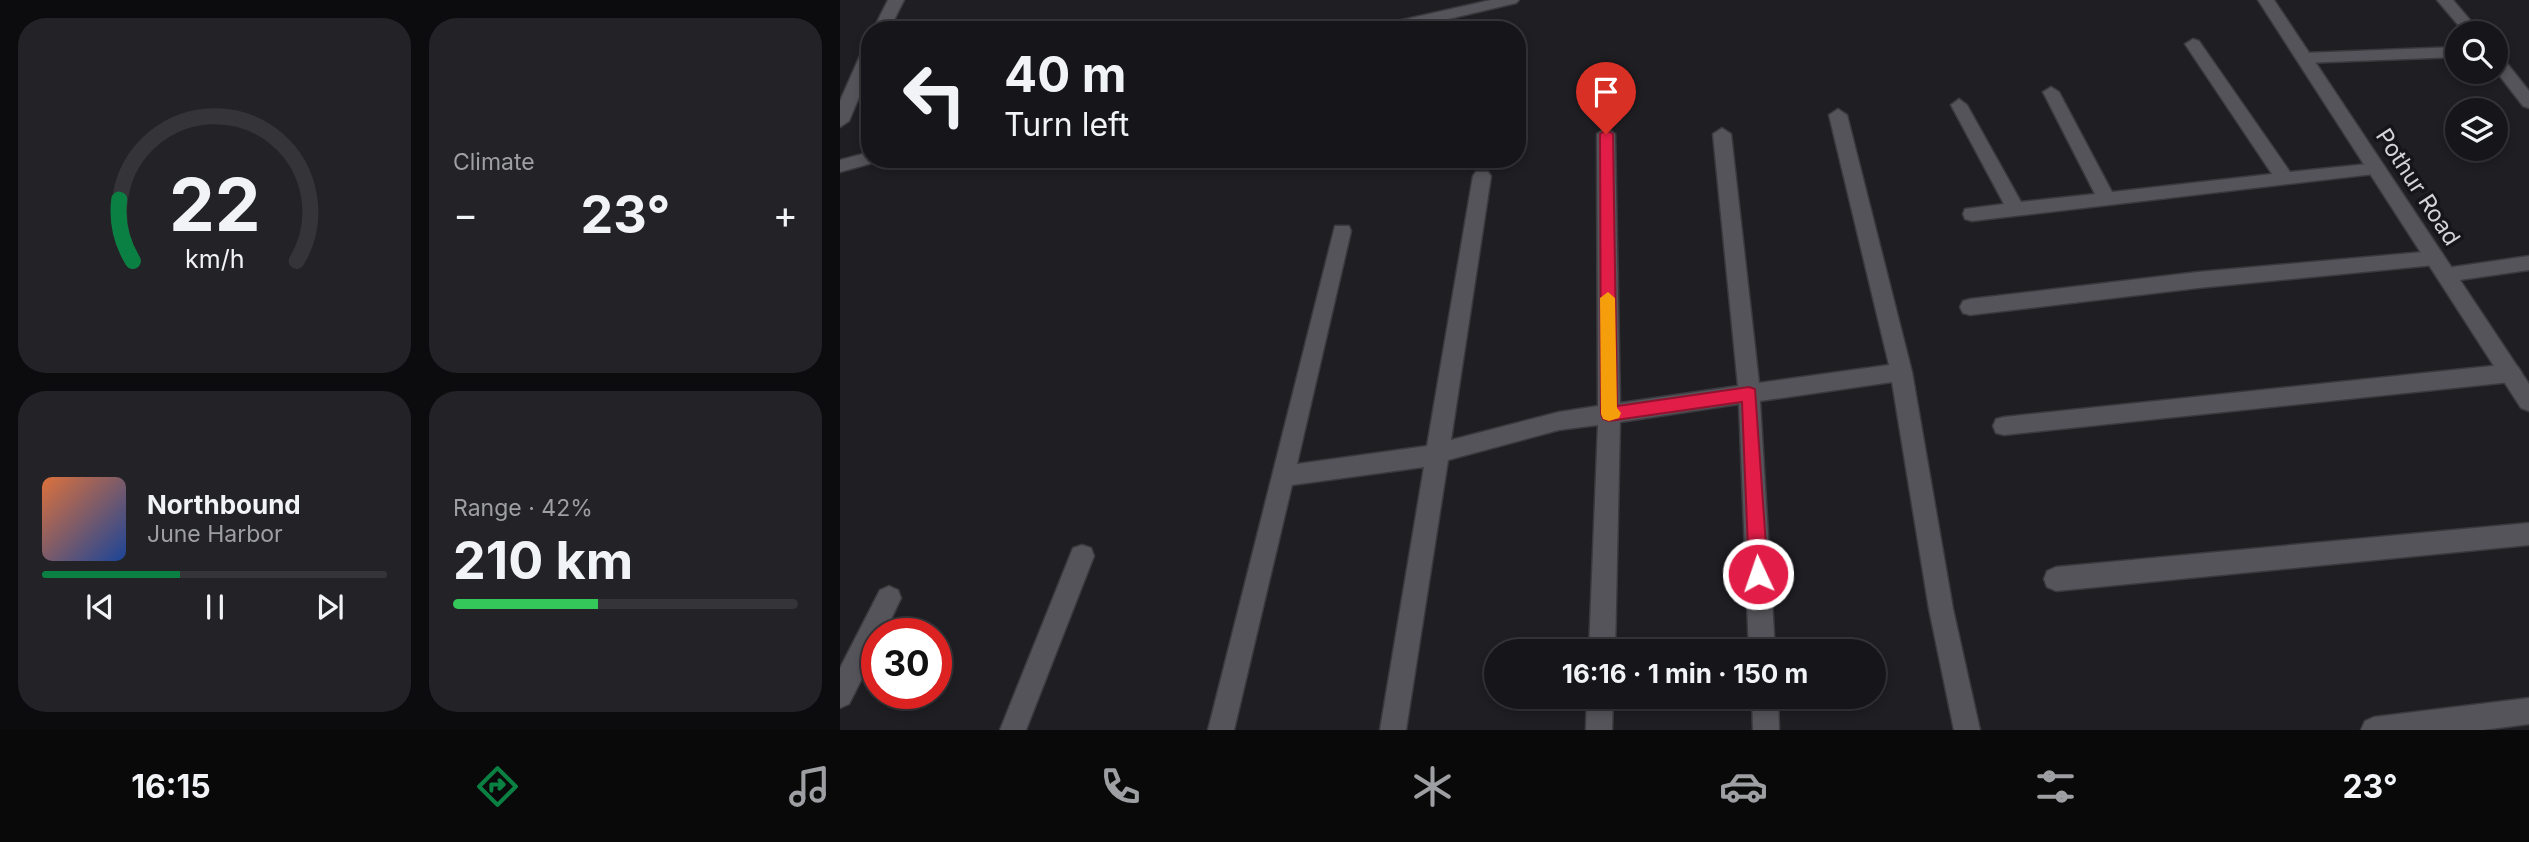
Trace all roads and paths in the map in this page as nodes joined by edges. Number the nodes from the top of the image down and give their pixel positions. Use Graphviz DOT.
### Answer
graph roads {
  1 [pos="896,0"];
  2 [pos="1511,0"];
  3 [pos="2266,0"];
  4 [pos="2445,0"];
  5 [pos="886,21"];
  6 [pos="1419,21"];
  7 [pos="2463,21"];
  8 [pos="2193,44"];
  9 [pos="2445,52"];
  10 [pos="2304,58"];
  11 [pos="861,72"];
  12 [pos="2508,76"];
  13 [pos="2051,92"];
  14 [pos="2529,102"];
  15 [pos="1959,105"];
  16 [pos="1838,115"];
  17 [pos="840,121"];
  18 [pos="1606,134"];
  19 [pos="1722,134"];
  20 [pos="861,160"];
  21 [pos="840,166"];
  22 [pos="2377,169"];
  23 [pos="1482,176"];
  24 [pos="2284,178"];
  25 [pos="2107,199"];
  26 [pos="2016,209"];
  27 [pos="1972,214"];
  28 [pos="1342,230"];
  29 [pos="2529,263"];
  30 [pos="2440,266"];
  31 [pos="1969,307"];
  32 [pos="1900,372"];
  33 [pos="2511,373"];
  34 [pos="1749,394"];
  35 [pos="2529,401"];
  36 [pos="1609,414"];
  37 [pos="2004,426"];
  38 [pos="1438,453"];
  39 [pos="1283,476"];
  40 [pos="2529,534"];
  41 [pos="1082,556"];
  42 [pos="2056,579"];
  43 [pos="889,598"];
  44 [pos="1602,639"];
  45 [pos="1761,639"];
  46 [pos="840,695"];
  47 [pos="1600,709"];
  48 [pos="1765,709"];
  49 [pos="2529,711"];
  50 [pos="1013,730"];
  51 [pos="1220,730"];
  52 [pos="1393,730"];
  53 [pos="1599,730"];
  54 [pos="1766,730"];
  55 [pos="1967,730"];
  56 [pos="2374,730"];
  1 -- 5 [label="street"];
  2 -- 6 [label="street"];
  3 -- 10 [label="street, Pothur Road"];
  4 -- 7 [label="street"];
  8 -- 24 [label="street"];
  9 -- 10 [label="street"];
  10 -- 22 [label="street, Pothur Road"];
  11 -- 17 [label="street"];
  12 -- 14 [label="street"];
  13 -- 25 [label="street"];
  15 -- 26 [label="street"];
  16 -- 32 [label="street"];
  18 -- 36 [label="street"];
  19 -- 34 [label="street"];
  20 -- 21 [label="street"];
  22 -- 24 [label="street"];
  22 -- 30 [label="street, Pothur Road"];
  23 -- 38 [label="street"];
  24 -- 25 [label="street"];
  25 -- 26 [label="street"];
  26 -- 27 [label="street"];
  28 -- 39 [label="street"];
  29 -- 30 [label="street"];
  30 -- 31 [label="street"];
  30 -- 33 [label="street, Pothur Road"];
  32 -- 34 [label="street"];
  32 -- 55 [label="street"];
  33 -- 35 [label="street, Pothur Road"];
  33 -- 37 [label="street"];
  34 -- 36 [label="street"];
  34 -- 45 [label="street"];
  36 -- 38 [label="street"];
  36 -- 44 [label="street"];
  38 -- 39 [label="street"];
  38 -- 52 [label="street"];
  39 -- 51 [label="street"];
  40 -- 42 [label="street"];
  41 -- 50 [label="street"];
  43 -- 46 [label="street"];
  47 -- 53 [label="street"];
  48 -- 54 [label="street"];
  49 -- 56 [label="street"];
}
